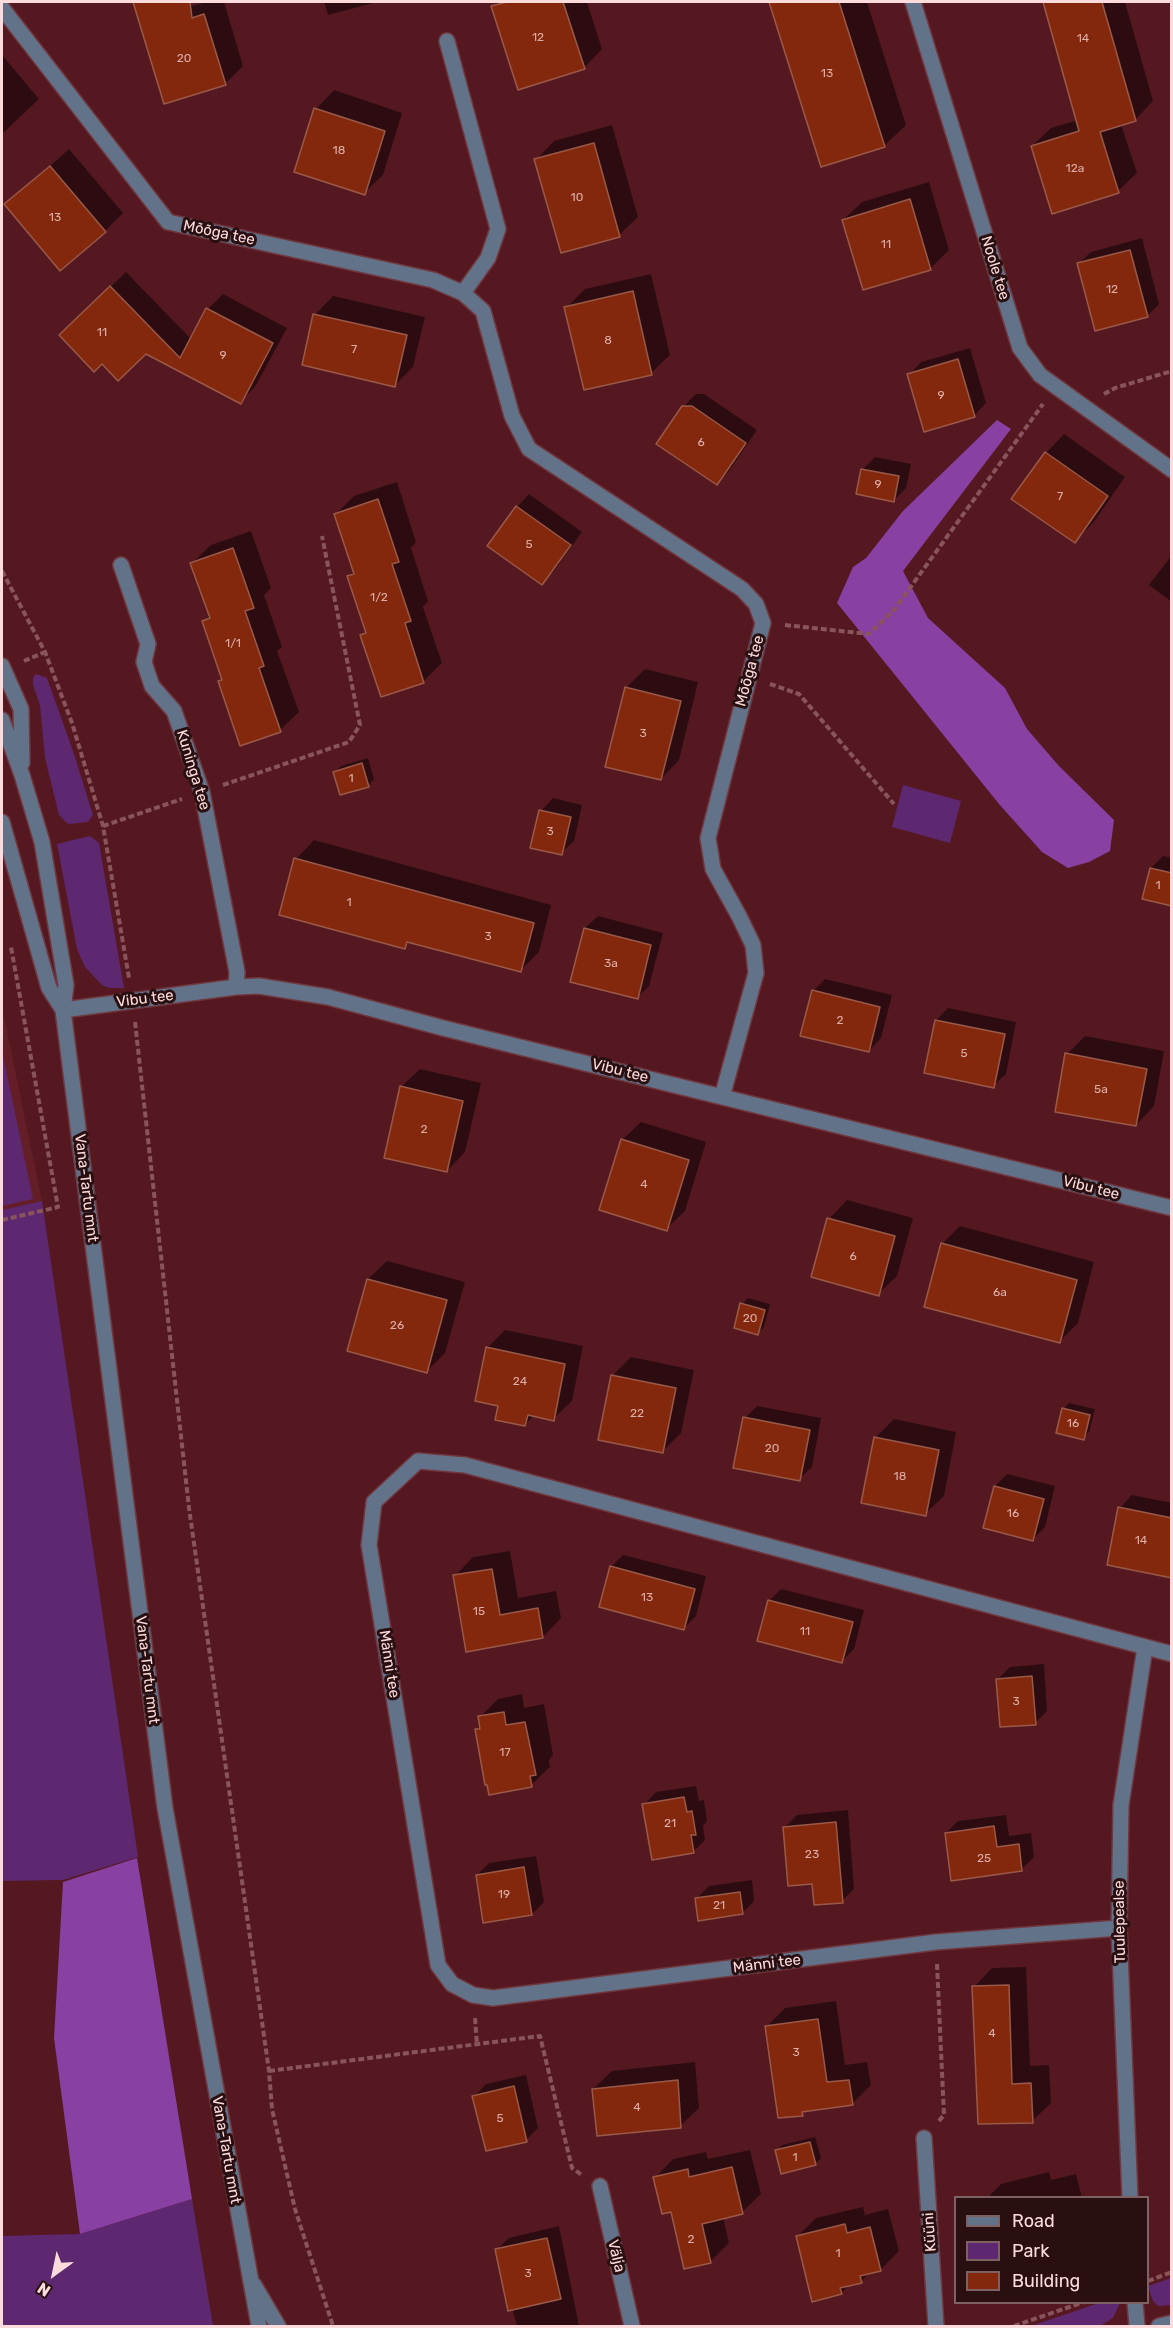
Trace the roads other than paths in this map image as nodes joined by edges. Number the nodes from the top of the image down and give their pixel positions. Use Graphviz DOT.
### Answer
graph roads {
  1 [pos="913,2"];
  2 [pos="2,8"];
  3 [pos="447,41"];
  4 [pos="463,293"];
  5 [pos="1172,470"];
  6 [pos="121,565"];
  7 [pos="8,665"];
  8 [pos="2,720"];
  9 [pos="22,776"];
  10 [pos="2,822"];
  11 [pos="236,987"];
  12 [pos="63,1010"];
  13 [pos="722,1097"];
  14 [pos="1172,1208"];
  15 [pos="1145,1647"];
  16 [pos="1172,1654"];
  17 [pos="1119,1928"];
  18 [pos="924,2138"];
  19 [pos="600,2186"];
  20 [pos="1130,2196"];
  21 [pos="248,2275"];
  22 [pos="1135,2304"];
  23 [pos="1172,2323"];
  24 [pos="254,2326"];
  25 [pos="259,2326"];
  26 [pos="278,2326"];
  27 [pos="632,2326"];
  28 [pos="936,2326"];
  29 [pos="1137,2326"];
  30 [pos="1159,2326"];
  1 -- 5 [label="street, Noole tee"];
  2 -- 4 [label="street, Mõõga tee"];
  3 -- 4 [label="street"];
  4 -- 13 [label="street, Mõõga tee"];
  6 -- 11 [label="street, Kuninga tee"];
  7 -- 9 [label="street"];
  8 -- 9 [label="street, Vana-Tartu mnt"];
  9 -- 12 [label="street, Vana-Tartu mnt"];
  10 -- 12 [label="street, Vana-Tartu mnt"];
  11 -- 12 [label="street, Vibu tee"];
  11 -- 13 [label="street, Vibu tee"];
  12 -- 21 [label="street, Vana-Tartu mnt"];
  13 -- 14 [label="street, Vibu tee"];
  15 -- 16 [label="street, Männi tee"];
  15 -- 17 [label="street, Tuulepealse"];
  15 -- 17 [label="street, Männi tee"];
  17 -- 20 [label="street, Tuulepealse"];
  18 -- 28 [label="street, Küüni"];
  19 -- 27 [label="street, Välja"];
  21 -- 24 [label="street"];
  21 -- 25 [label="street, Vana-Tartu mnt"];
  21 -- 26 [label="street"];
  22 -- 29 [label="street"];
  23 -- 30 [label="street"];
}
